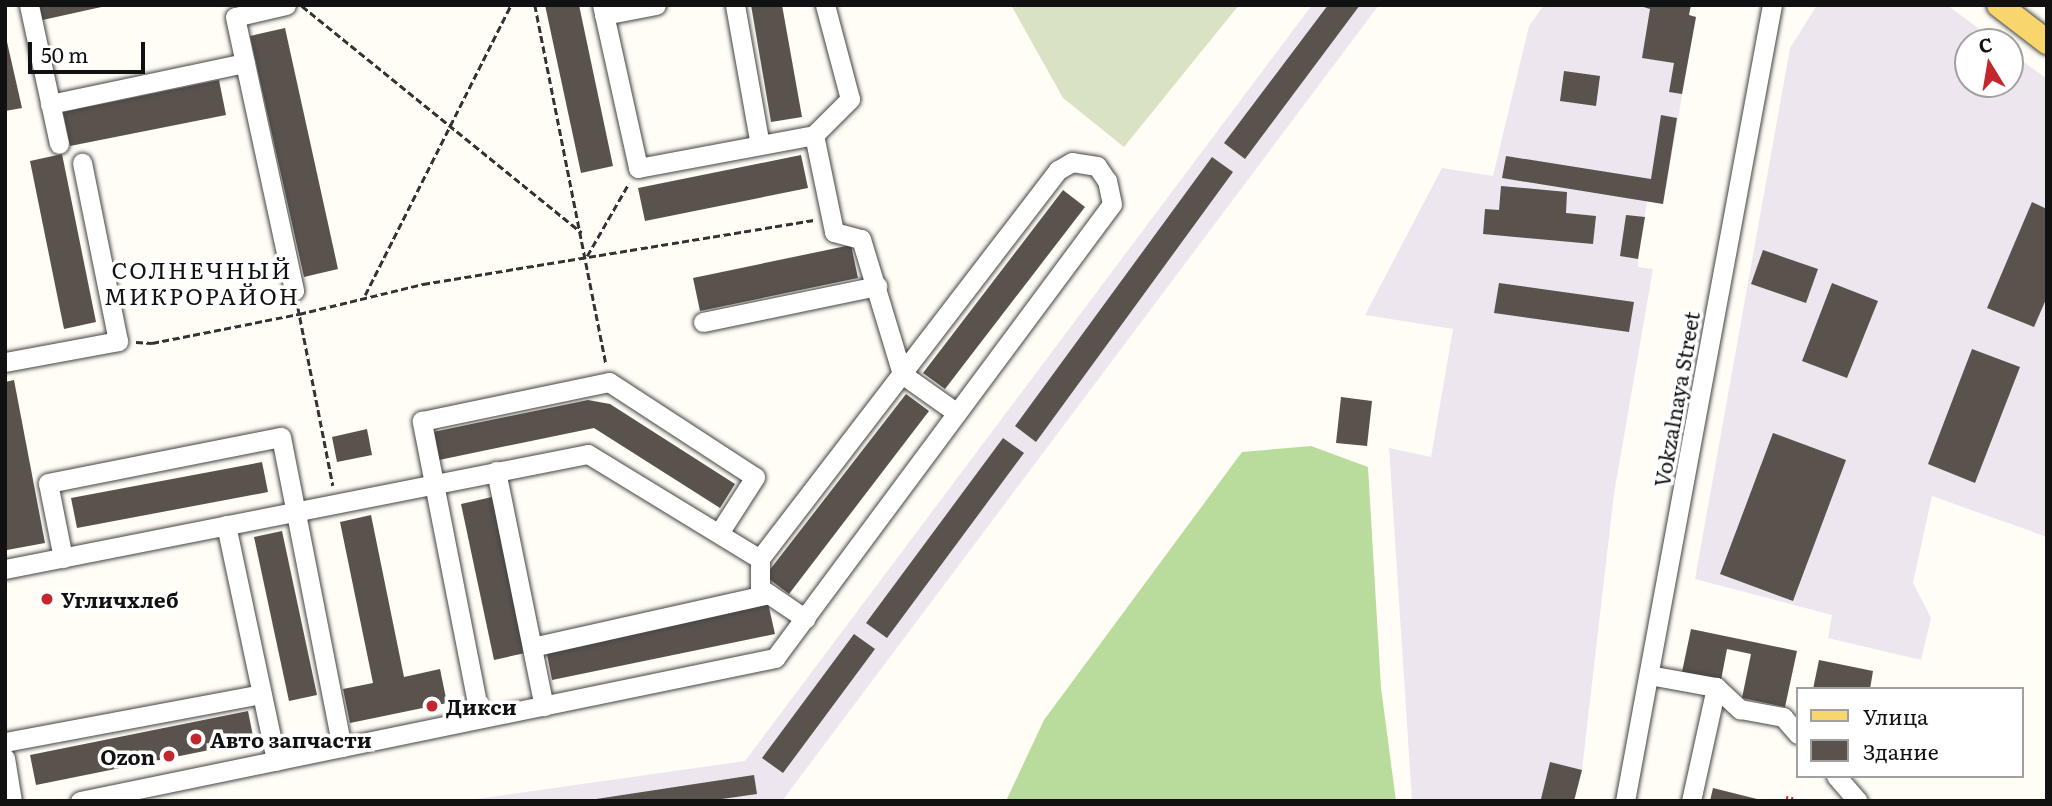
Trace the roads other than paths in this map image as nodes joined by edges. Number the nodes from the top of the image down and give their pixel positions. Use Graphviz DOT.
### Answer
graph roads {
  1 [pos="29,5"];
  2 [pos="286,5"];
  3 [pos="656,5"];
  4 [pos="735,5"];
  5 [pos="825,5"];
  6 [pos="1772,5"];
  7 [pos="1999,5"];
  8 [pos="603,10"];
  9 [pos="2047,42"];
  10 [pos="245,63"];
  11 [pos="50,104"];
  12 [pos="814,135"];
  13 [pos="59,144"];
  14 [pos="760,145"];
  15 [pos="82,163"];
  16 [pos="877,286"];
  17 [pos="294,291"];
  18 [pos="704,322"];
  19 [pos="5,362"];
  20 [pos="902,374"];
  21 [pos="957,413"];
  22 [pos="496,471"];
  23 [pos="434,483"];
  24 [pos="296,512"];
  25 [pos="226,525"];
  26 [pos="719,533"];
  27 [pos="63,558"];
  28 [pos="760,559"];
  29 [pos="5,569"];
  30 [pos="769,594"];
  31 [pos="806,619"];
  32 [pos="532,647"];
  33 [pos="1648,675"];
  34 [pos="1716,687"];
  35 [pos="262,694"];
  36 [pos="544,706"];
  37 [pos="480,718"];
  38 [pos="1797,733"];
  39 [pos="5,742"];
  40 [pos="342,747"];
  41 [pos="5,758"];
  42 [pos="276,761"];
  43 [pos="1838,778"];
  44 [pos="12,801"];
  45 [pos="80,801"];
  46 [pos="1625,801"];
  47 [pos="1691,801"];
  48 [pos="1858,801"];
  1 -- 11 [label="street"];
  2 -- 10 [label="street"];
  3 -- 8 [label="street"];
  4 -- 14 [label="street"];
  5 -- 12 [label="street"];
  6 -- 33 [label="street, Vokzalnaya Street"];
  7 -- 9 [label="main road"];
  8 -- 14 [label="street"];
  10 -- 11 [label="street"];
  10 -- 17 [label="street"];
  11 -- 13 [label="street"];
  12 -- 14 [label="street"];
  12 -- 16 [label="street"];
  15 -- 19 [label="street"];
  16 -- 18 [label="street"];
  16 -- 20 [label="street"];
  20 -- 21 [label="street"];
  20 -- 21 [label="street"];
  20 -- 28 [label="street"];
  21 -- 31 [label="street"];
  22 -- 23 [label="street"];
  22 -- 26 [label="street"];
  22 -- 32 [label="street"];
  23 -- 24 [label="street"];
  23 -- 26 [label="street"];
  23 -- 37 [label="street"];
  24 -- 25 [label="street"];
  24 -- 27 [label="street"];
  24 -- 40 [label="street"];
  25 -- 27 [label="street"];
  25 -- 35 [label="street"];
  26 -- 28 [label="street"];
  27 -- 29 [label="street"];
  28 -- 30 [label="street"];
  30 -- 31 [label="street"];
  30 -- 32 [label="street"];
  31 -- 36 [label="street"];
  32 -- 36 [label="street"];
  33 -- 34 [label="street"];
  33 -- 46 [label="street, Vokzalnaya Street"];
  34 -- 38 [label="street"];
  34 -- 47 [label="street"];
  35 -- 39 [label="street"];
  35 -- 42 [label="street"];
  36 -- 37 [label="street"];
  37 -- 40 [label="street"];
  40 -- 42 [label="street"];
  41 -- 44 [label="street"];
  42 -- 45 [label="street"];
  43 -- 48 [label="street"];
}
